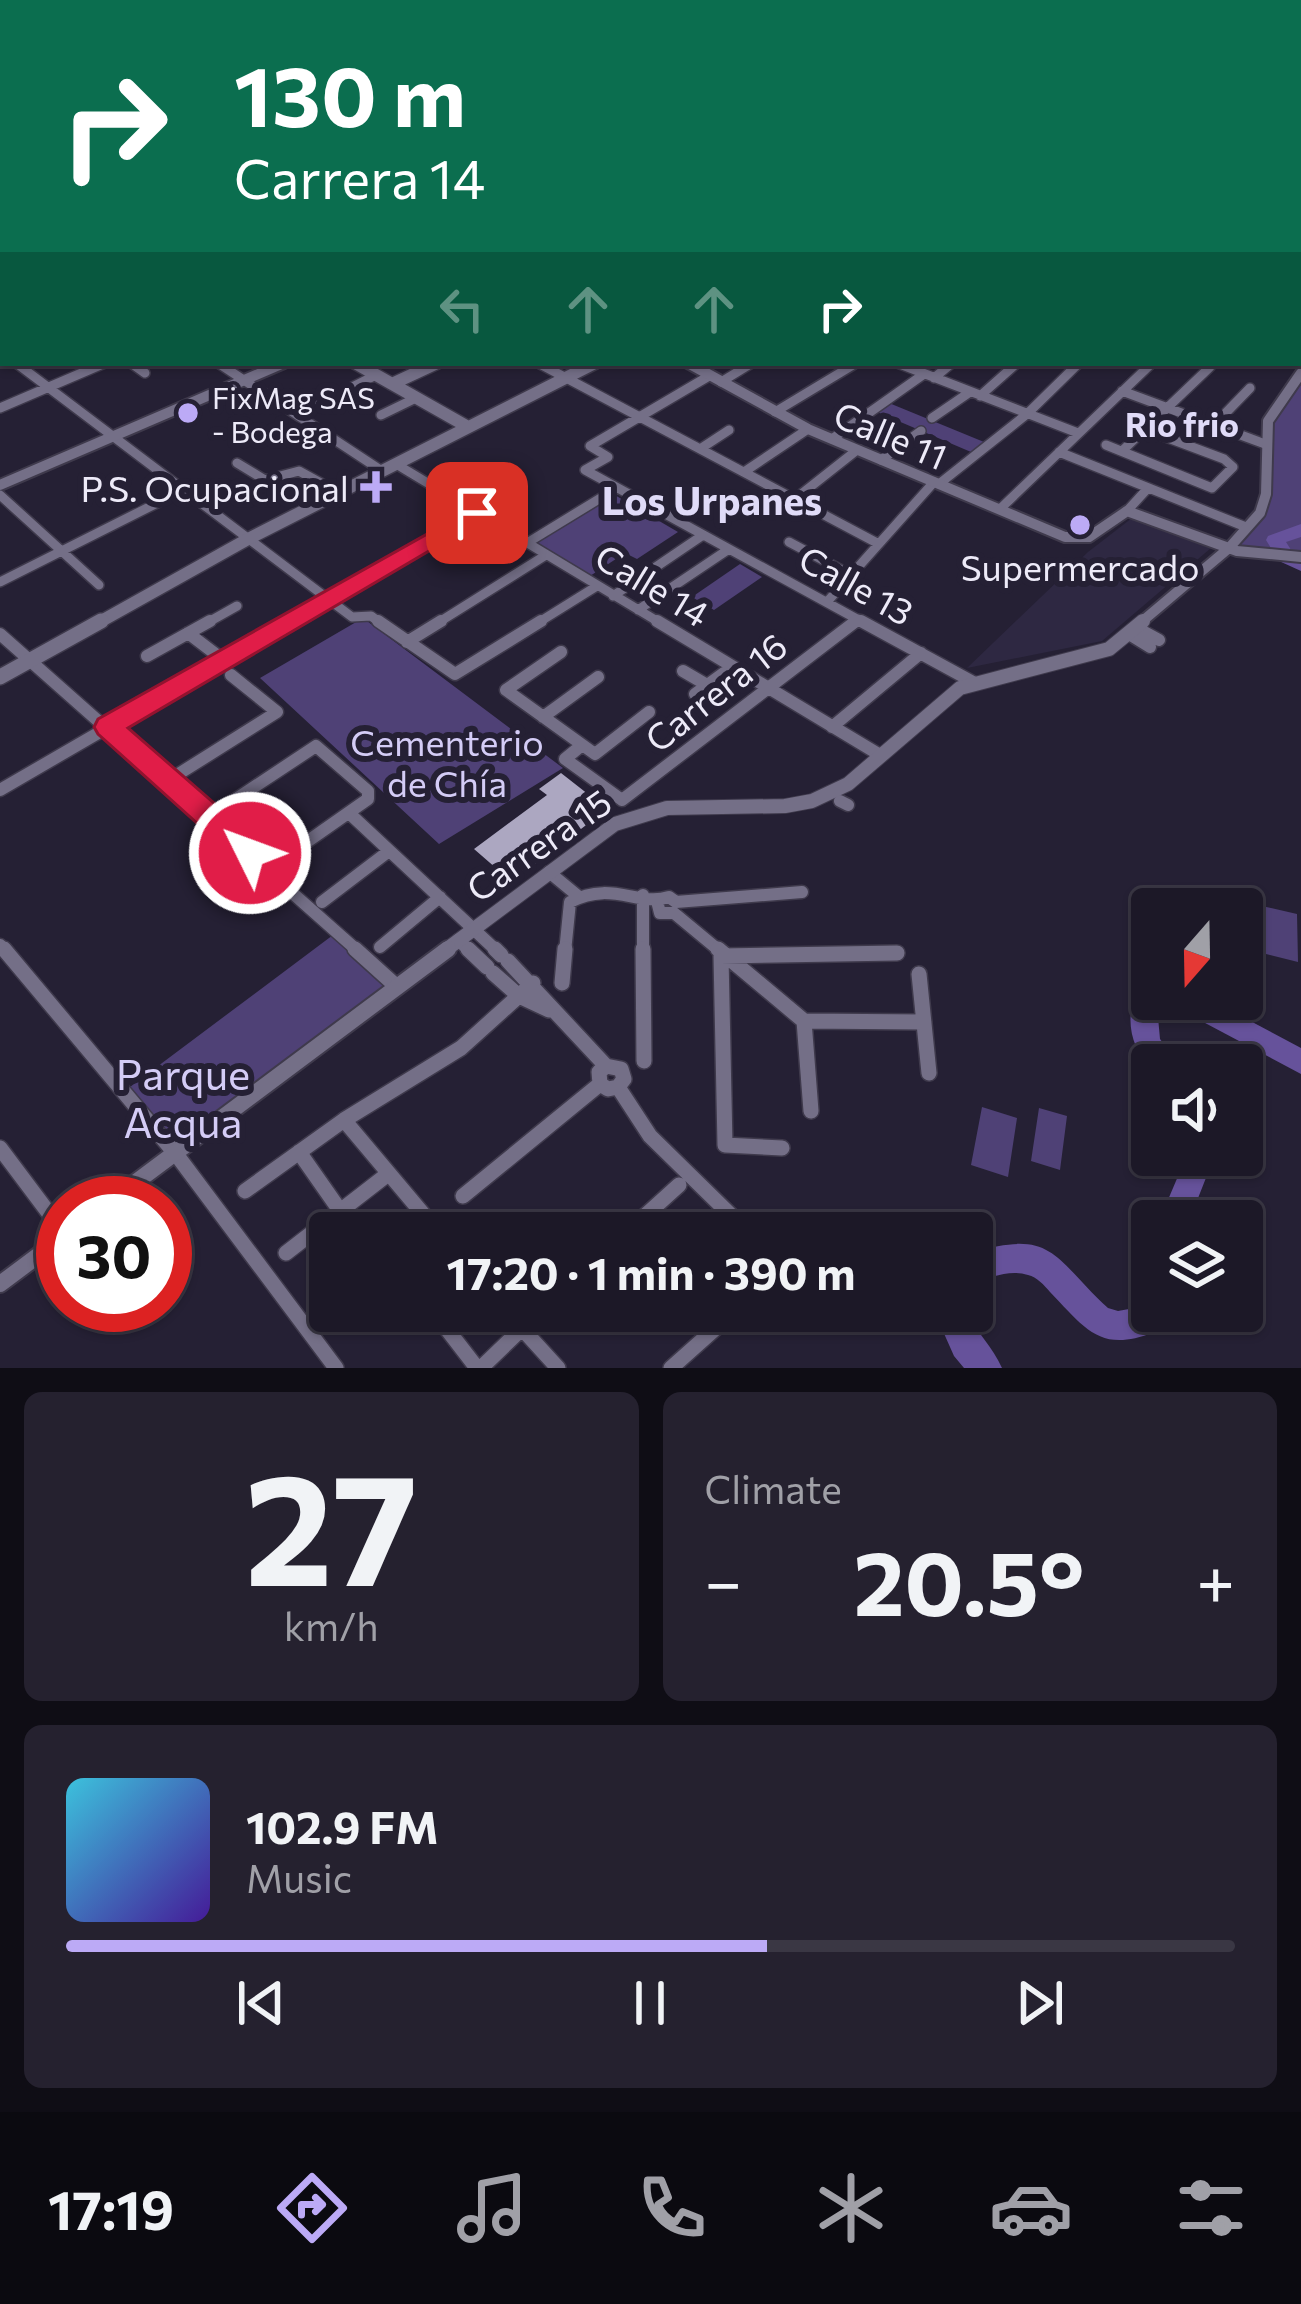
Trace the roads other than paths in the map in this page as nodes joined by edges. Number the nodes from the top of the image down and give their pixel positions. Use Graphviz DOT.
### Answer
graph roads {
  1 [pos="20,366"];
  2 [pos="99,366"];
  3 [pos="135,366"];
  4 [pos="223,366"];
  5 [pos="277,366"];
  6 [pos="360,366"];
  7 [pos="426,366"];
  8 [pos="544,366"];
  9 [pos="589,366"];
  10 [pos="693,366"];
  11 [pos="747,366"];
  12 [pos="852,366"];
  13 [pos="904,366"];
  14 [pos="947,366"];
  15 [pos="1013,366"];
  16 [pos="1076,366"];
  17 [pos="1148,366"];
  18 [pos="1210,367"];
  19 [pos="145,373"];
  20 [pos="1301,373"];
  21 [pos="376,375"];
  22 [pos="709,376"];
  23 [pos="929,376"];
  24 [pos="566,378"];
  25 [pos="244,380"];
  26 [pos="721,382"];
  27 [pos="392,384"];
  28 [pos="47,388"];
  29 [pos="1250,388"];
  30 [pos="1122,392"];
  31 [pos="975,394"];
  32 [pos="416,398"];
  33 [pos="1164,406"];
  34 [pos="0,408"];
  35 [pos="775,412"];
  36 [pos="1027,414"];
  37 [pos="297,415"];
  38 [pos="381,415"];
  39 [pos="640,417"];
  40 [pos="932,418"];
  41 [pos="1214,424"];
  42 [pos="468,427"];
  43 [pos="808,428"];
  44 [pos="1144,429"];
  45 [pos="729,430"];
  46 [pos="921,431"];
  47 [pos="1078,434"];
  48 [pos="112,437"];
  49 [pos="832,440"];
  50 [pos="1264,444"];
  51 [pos="1106,445"];
  52 [pos="700,449"];
  53 [pos="857,450"];
  54 [pos="1122,451"];
  55 [pos="1059,452"];
  56 [pos="881,460"];
  57 [pos="237,463"];
  58 [pos="389,468"];
  59 [pos="744,472"];
  60 [pos="937,483"];
  61 [pos="0,485"];
  62 [pos="617,488"];
  63 [pos="1148,488"];
  64 [pos="183,490"];
  65 [pos="339,493"];
  66 [pos="0,495"];
  67 [pos="795,499"];
  68 [pos="1000,509"];
  69 [pos="1127,511"];
  70 [pos="477,513"];
  71 [pos="1246,527"];
  72 [pos="703,535"];
  73 [pos="248,539"];
  74 [pos="789,542"];
  75 [pos="527,543"];
  76 [pos="879,544"];
  77 [pos="1228,548"];
  78 [pos="730,549"];
  79 [pos="61,552"];
  80 [pos="546,555"];
  81 [pos="1301,557"];
  82 [pos="851,575"];
  83 [pos="0,582"];
  84 [pos="99,585"];
  85 [pos="597,586"];
  86 [pos="614,596"];
  87 [pos="326,598"];
  88 [pos="826,602"];
  89 [pos="237,606"];
  90 [pos="638,610"];
  91 [pos="858,619"];
  92 [pos="1133,631"];
  93 [pos="188,633"];
  94 [pos="0,634"];
  95 [pos="407,641"];
  96 [pos="1155,644"];
  97 [pos="561,652"];
  98 [pos="921,653"];
  99 [pos="147,656"];
  100 [pos="222,659"];
  101 [pos="31,661"];
  102 [pos="732,667"];
  103 [pos="683,670"];
  104 [pos="231,675"];
  105 [pos="598,676"];
  106 [pos="0,677"];
  107 [pos="974,682"];
  108 [pos="706,685"];
  109 [pos="767,688"];
  110 [pos="695,694"];
  111 [pos="649,712"];
  112 [pos="543,717"];
  113 [pos="108,727"];
  114 [pos="832,727"];
  115 [pos="582,745"];
  116 [pos="880,755"];
  117 [pos="169,780"];
  118 [pos="0,790"];
  119 [pos="622,800"];
  120 [pos="221,809"];
  121 [pos="349,813"];
  122 [pos="628,817"];
  123 [pos="389,851"];
  124 [pos="281,860"];
  125 [pos="549,872"];
  126 [pos="802,892"];
  127 [pos="578,896"];
  128 [pos="440,897"];
  129 [pos="650,898"];
  130 [pos="322,902"];
  131 [pos="675,907"];
  132 [pos="474,928"];
  133 [pos="458,940"];
  134 [pos="0,945"];
  135 [pos="380,947"];
  136 [pos="897,953"];
  137 [pos="721,956"];
  138 [pos="919,974"];
  139 [pos="533,983"];
  140 [pos="562,983"];
  141 [pos="397,986"];
  142 [pos="519,996"];
  143 [pos="552,1011"];
  144 [pos="804,1021"];
  145 [pos="924,1022"];
  146 [pos="644,1061"];
  147 [pos="606,1066"];
  148 [pos="929,1073"];
  149 [pos="600,1084"];
  150 [pos="618,1087"];
  151 [pos="811,1111"];
  152 [pos="344,1120"];
  153 [pos="0,1148"];
  154 [pos="782,1148"];
  155 [pos="299,1152"];
  156 [pos="175,1153"];
  157 [pos="678,1163"];
  158 [pos="388,1174"];
  159 [pos="144,1176"];
  160 [pos="700,1184"];
  161 [pos="679,1185"];
  162 [pos="245,1191"];
  163 [pos="463,1196"];
  164 [pos="36,1198"];
  165 [pos="341,1212"];
  166 [pos="421,1212"];
  167 [pos="649,1212"];
  168 [pos="728,1212"];
  169 [pos="309,1236"];
  170 [pos="286,1253"];
  171 [pos="36,1256"];
  172 [pos="0,1284"];
  173 [pos="450,1332"];
  174 [pos="519,1332"];
  175 [pos="525,1332"];
  176 [pos="711,1332"];
  177 [pos="502,1362"];
  178 [pos="336,1368"];
  179 [pos="479,1368"];
  180 [pos="558,1368"];
  181 [pos="671,1368"];
  1 -- 28 [label="street"];
  2 -- 28 [label="street"];
  3 -- 19 [label="street"];
  4 -- 25 [label="street, Calle 14"];
  5 -- 25 [label="street"];
  6 -- 21 [label="main road"];
  7 -- 27 [label="main road"];
  8 -- 24 [label="street"];
  9 -- 24 [label="main road"];
  10 -- 22 [label="street, Calle 11"];
  11 -- 26 [label="street"];
  12 -- 35 [label="street"];
  13 -- 23 [label="street"];
  14 -- 23 [label="street"];
  15 -- 31 [label="street"];
  16 -- 36 [label="street"];
  17 -- 30 [label="street"];
  18 -- 33 [label="street"];
  20 -- 50 [label="street"];
  21 -- 27 [label="main road"];
  21 -- 37 [label="street"];
  22 -- 26 [label="street, Calle 11"];
  22 -- 39 [label="street"];
  23 -- 31 [label="street"];
  23 -- 49 [label="street"];
  24 -- 39 [label="street"];
  24 -- 42 [label="main road"];
  25 -- 37 [label="street, Calle 14"];
  25 -- 48 [label="street"];
  26 -- 35 [label="street, Calle 11"];
  27 -- 32 [label="main road"];
  28 -- 34 [label="street"];
  28 -- 48 [label="street"];
  29 -- 41 [label="street"];
  30 -- 33 [label="street"];
  30 -- 47 [label="street"];
  31 -- 36 [label="street"];
  31 -- 40 [label="street"];
  32 -- 38 [label="street"];
  32 -- 42 [label="main road"];
  33 -- 41 [label="street"];
  33 -- 44 [label="street"];
  35 -- 43 [label="street, Calle 11"];
  36 -- 47 [label="street"];
  36 -- 60 [label="street"];
  37 -- 58 [label="street, Calle 14"];
  39 -- 52 [label="street"];
  39 -- 62 [label="street, Calle 13"];
  41 -- 50 [label="street"];
  42 -- 58 [label="main road"];
  43 -- 49 [label="street, Calle 11"];
  43 -- 59 [label="street"];
  44 -- 54 [label="street"];
  44 -- 54 [label="street"];
  45 -- 52 [label="street"];
  46 -- 56 [label="street"];
  47 -- 55 [label="street"];
  48 -- 61 [label="street"];
  48 -- 64 [label="street"];
  49 -- 53 [label="street, Calle 11"];
  50 -- 71 [label="street"];
  51 -- 54 [label="street"];
  52 -- 59 [label="street"];
  53 -- 56 [label="street, Calle 11"];
  53 -- 67 [label="street"];
  55 -- 63 [label="street"];
  55 -- 68 [label="street"];
  56 -- 60 [label="street, Calle 11"];
  57 -- 65 [label="street"];
  58 -- 65 [label="main road"];
  58 -- 70 [label="street, Calle 14"];
  59 -- 67 [label="street"];
  60 -- 68 [label="street, Calle 11"];
  60 -- 76 [label="street"];
  62 -- 72 [label="street, Calle 13"];
  62 -- 75 [label="street"];
  63 -- 69 [label="street"];
  63 -- 71 [label="street"];
  64 -- 73 [label="street"];
  64 -- 79 [label="street"];
  65 -- 73 [label="main road"];
  66 -- 79 [label="street"];
  67 -- 76 [label="street"];
  68 -- 69 [label="street, Calle 11"];
  69 -- 77 [label="street"];
  70 -- 75 [label="street, Calle 14"];
  70 -- 87 [label="street"];
  71 -- 77 [label="street"];
  72 -- 78 [label="street, Calle 13"];
  72 -- 86 [label="street"];
  73 -- 87 [label="street"];
  73 -- 101 [label="main road"];
  74 -- 82 [label="street"];
  75 -- 80 [label="street, Calle 14"];
  76 -- 82 [label="street"];
  77 -- 81 [label="street"];
  77 -- 92 [label="street, Carrera 15"];
  78 -- 88 [label="street, Calle 13"];
  78 -- 90 [label="street"];
  79 -- 83 [label="street"];
  79 -- 84 [label="street"];
  80 -- 85 [label="street, Calle 14"];
  80 -- 95 [label="street"];
  82 -- 88 [label="street"];
  85 -- 86 [label="street, Calle 14"];
  85 -- 95 [label="street"];
  86 -- 90 [label="street, Calle 14"];
  87 -- 95 [label="street"];
  87 -- 100 [label="street"];
  88 -- 91 [label="street, Calle 13"];
  89 -- 93 [label="street"];
  90 -- 102 [label="street, Calle 14"];
  91 -- 98 [label="street, Calle 13"];
  91 -- 109 [label="street, Carrera 16"];
  92 -- 96 [label="street"];
  92 -- 107 [label="street, Carrera 15"];
  93 -- 99 [label="street"];
  93 -- 100 [label="street"];
  94 -- 101 [label="street"];
  97 -- 112 [label="street"];
  98 -- 107 [label="street, Calle 13"];
  98 -- 114 [label="street"];
  100 -- 113 [label="street"];
  101 -- 106 [label="main road"];
  101 -- 113 [label="street"];
  102 -- 108 [label="street"];
  102 -- 109 [label="street, Calle 14"];
  103 -- 108 [label="street"];
  104 -- 117 [label="street"];
  105 -- 112 [label="street"];
  107 -- 116 [label="street, Carrera 15"];
  108 -- 110 [label="street"];
  109 -- 114 [label="street, Calle 14"];
  109 -- 119 [label="street, Carrera 16"];
  111 -- 115 [label="street"];
  112 -- 115 [label="street"];
  113 -- 117 [label="street"];
  113 -- 118 [label="street"];
  114 -- 116 [label="street, Calle 14"];
  115 -- 119 [label="street"];
  116 -- 122 [label="street, Carrera 15"];
  117 -- 141 [label="street"];
  119 -- 122 [label="street"];
  120 -- 121 [label="street"];
  121 -- 123 [label="street"];
  121 -- 124 [label="street"];
  122 -- 125 [label="street, Carrera 15"];
  123 -- 128 [label="street"];
  123 -- 130 [label="street"];
  125 -- 127 [label="street"];
  125 -- 132 [label="street, Carrera 15"];
  126 -- 131 [label="street"];
  127 -- 129 [label="street"];
  127 -- 140 [label="street"];
  128 -- 132 [label="street"];
  128 -- 135 [label="street"];
  129 -- 131 [label="street"];
  129 -- 146 [label="street"];
  131 -- 137 [label="street"];
  132 -- 133 [label="street, Carrera 15"];
  132 -- 139 [label="street"];
  133 -- 141 [label="street, Carrera 15"];
  133 -- 142 [label="street"];
  134 -- 156 [label="street"];
  136 -- 137 [label="street"];
  137 -- 144 [label="street"];
  137 -- 154 [label="street"];
  138 -- 145 [label="street"];
  139 -- 142 [label="street"];
  139 -- 143 [label="street"];
  141 -- 156 [label="street, Carrera 15"];
  142 -- 143 [label="street"];
  142 -- 152 [label="street"];
  143 -- 147 [label="street"];
  144 -- 145 [label="street"];
  144 -- 151 [label="street"];
  145 -- 148 [label="street"];
  147 -- 149 [label="street"];
  147 -- 150 [label="street"];
  149 -- 150 [label="street"];
  149 -- 163 [label="street"];
  150 -- 157 [label="street"];
  152 -- 155 [label="street"];
  152 -- 158 [label="street"];
  153 -- 164 [label="street"];
  155 -- 162 [label="street"];
  155 -- 165 [label="street"];
  156 -- 159 [label="street, Carrera 15"];
  156 -- 178 [label="street"];
  157 -- 160 [label="street"];
  157 -- 161 [label="street"];
  158 -- 165 [label="street"];
  158 -- 166 [label="street"];
  160 -- 161 [label="street"];
  160 -- 168 [label="street"];
  161 -- 167 [label="street"];
  169 -- 170 [label="street"];
  171 -- 172 [label="street"];
  173 -- 179 [label="street"];
  174 -- 177 [label="street"];
  175 -- 180 [label="street"];
  176 -- 181 [label="street"];
  177 -- 179 [label="street"];
}
